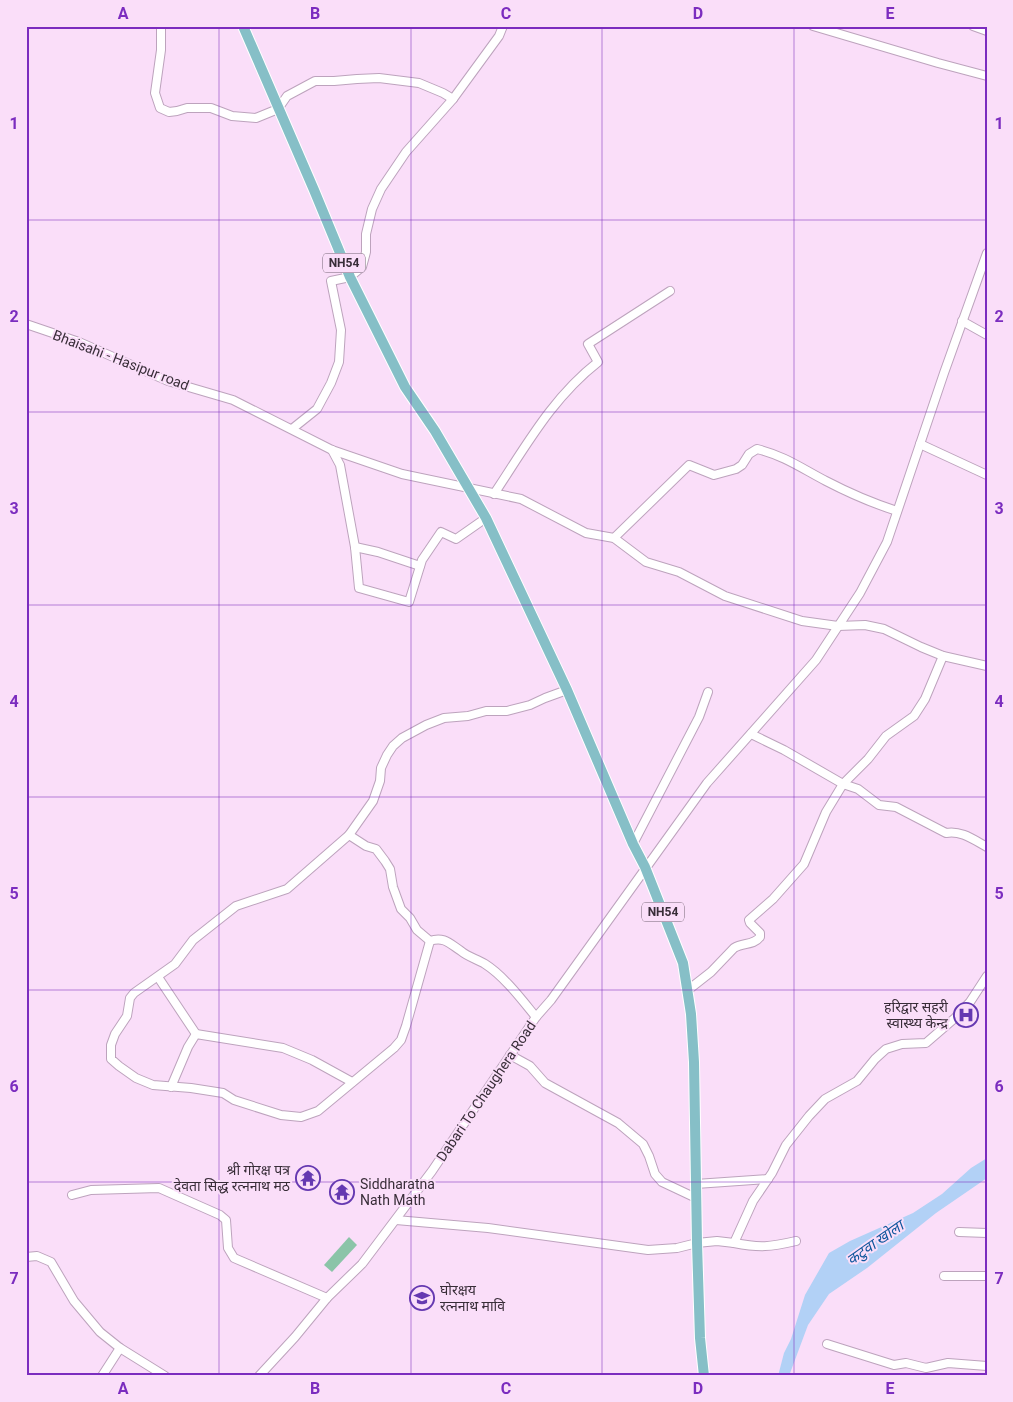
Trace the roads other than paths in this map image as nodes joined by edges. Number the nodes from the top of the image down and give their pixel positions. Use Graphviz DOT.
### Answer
graph roads {
  1 [pos="161,26"];
  2 [pos="243,26"];
  3 [pos="503,26"];
  4 [pos="814,26"];
  5 [pos="973,26"];
  6 [pos="987,31"];
  7 [pos="987,76"];
  8 [pos="452,99"];
  9 [pos="278,109"];
  10 [pos="987,253"];
  11 [pos="350,277"];
  12 [pos="670,291"];
  13 [pos="962,321"];
  14 [pos="26,324"];
  15 [pos="987,335"];
  16 [pos="292,430"];
  17 [pos="920,444"];
  18 [pos="332,450"];
  19 [pos="987,475"];
  20 [pos="468,487"];
  21 [pos="494,494"];
  22 [pos="897,511"];
  23 [pos="486,518"];
  24 [pos="614,538"];
  25 [pos="355,547"];
  26 [pos="420,566"];
  27 [pos="838,626"];
  28 [pos="943,656"];
  29 [pos="987,666"];
  30 [pos="567,690"];
  31 [pos="708,692"];
  32 [pos="751,734"];
  33 [pos="843,784"];
  34 [pos="349,834"];
  35 [pos="633,844"];
  36 [pos="987,847"];
  37 [pos="645,867"];
  38 [pos="430,941"];
  39 [pos="158,976"];
  40 [pos="987,976"];
  41 [pos="688,990"];
  42 [pos="536,1018"];
  43 [pos="196,1034"];
  44 [pos="510,1055"];
  45 [pos="352,1082"];
  46 [pos="171,1087"];
  47 [pos="768,1179"];
  48 [pos="696,1184"];
  49 [pos="72,1195"];
  50 [pos="696,1198"];
  51 [pos="396,1220"];
  52 [pos="960,1232"];
  53 [pos="987,1233"];
  54 [pos="796,1241"];
  55 [pos="697,1243"];
  56 [pos="734,1243"];
  57 [pos="26,1257"];
  58 [pos="944,1276"];
  59 [pos="987,1276"];
  60 [pos="327,1298"];
  61 [pos="827,1344"];
  62 [pos="120,1348"];
  63 [pos="987,1366"];
  64 [pos="926,1368"];
  65 [pos="102,1376"];
  66 [pos="165,1376"];
  67 [pos="259,1376"];
  68 [pos="704,1376"];
  69 [pos="921,1376"];
  1 -- 9 [label="street"];
  2 -- 9 [label="main road, NH54"];
  3 -- 8 [label="street"];
  4 -- 7 [label="street"];
  5 -- 6 [label="street"];
  8 -- 9 [label="street"];
  8 -- 11 [label="street"];
  9 -- 11 [label="main road, NH54"];
  10 -- 13 [label="street, Dabari To Chaughera Road"];
  11 -- 16 [label="street"];
  11 -- 20 [label="main road, NH54"];
  12 -- 21 [label="street"];
  13 -- 15 [label="street"];
  13 -- 17 [label="street, Dabari To Chaughera Road"];
  14 -- 16 [label="street, Bhaisahi - Hasipur road"];
  16 -- 18 [label="street, Bhaisahi - Hasipur road"];
  17 -- 19 [label="street"];
  17 -- 22 [label="street, Dabari To Chaughera Road"];
  18 -- 20 [label="street, Bhaisahi - Hasipur road"];
  18 -- 25 [label="street"];
  20 -- 21 [label="street, Bhaisahi - Hasipur road"];
  20 -- 23 [label="main road, NH54"];
  21 -- 24 [label="street, Bhaisahi - Hasipur road"];
  22 -- 24 [label="street"];
  22 -- 27 [label="street, Dabari To Chaughera Road"];
  23 -- 26 [label="street"];
  23 -- 30 [label="main road, NH54"];
  24 -- 27 [label="street"];
  25 -- 26 [label="street"];
  25 -- 26 [label="street"];
  27 -- 28 [label="street"];
  27 -- 32 [label="street, Dabari To Chaughera Road"];
  28 -- 29 [label="street"];
  28 -- 33 [label="street"];
  30 -- 34 [label="street"];
  30 -- 35 [label="main road, NH54"];
  31 -- 35 [label="street"];
  32 -- 33 [label="street"];
  32 -- 37 [label="street, Dabari To Chaughera Road"];
  33 -- 36 [label="street"];
  33 -- 41 [label="street"];
  34 -- 38 [label="street"];
  34 -- 39 [label="street"];
  35 -- 37 [label="main road, NH54"];
  37 -- 41 [label="main road, NH54"];
  37 -- 42 [label="street, Dabari To Chaughera Road"];
  38 -- 42 [label="street"];
  38 -- 45 [label="street"];
  39 -- 43 [label="street"];
  39 -- 46 [label="street"];
  40 -- 47 [label="street"];
  41 -- 48 [label="main road, NH54"];
  42 -- 44 [label="street, Dabari To Chaughera Road"];
  43 -- 45 [label="street"];
  43 -- 46 [label="street"];
  44 -- 50 [label="street"];
  44 -- 51 [label="street, Dabari To Chaughera Road"];
  45 -- 46 [label="street"];
  47 -- 48 [label="street"];
  47 -- 56 [label="street"];
  48 -- 50 [label="main road, NH54"];
  49 -- 60 [label="street"];
  50 -- 55 [label="main road, NH54"];
  51 -- 55 [label="street"];
  51 -- 60 [label="street, Dabari To Chaughera Road"];
  52 -- 53 [label="street"];
  54 -- 56 [label="street"];
  55 -- 56 [label="street"];
  55 -- 68 [label="main road, NH54"];
  57 -- 62 [label="street"];
  58 -- 59 [label="street"];
  60 -- 67 [label="street, Dabari To Chaughera Road"];
  61 -- 64 [label="street"];
  62 -- 65 [label="street"];
  62 -- 66 [label="street"];
  63 -- 64 [label="street"];
  64 -- 69 [label="street"];
}
